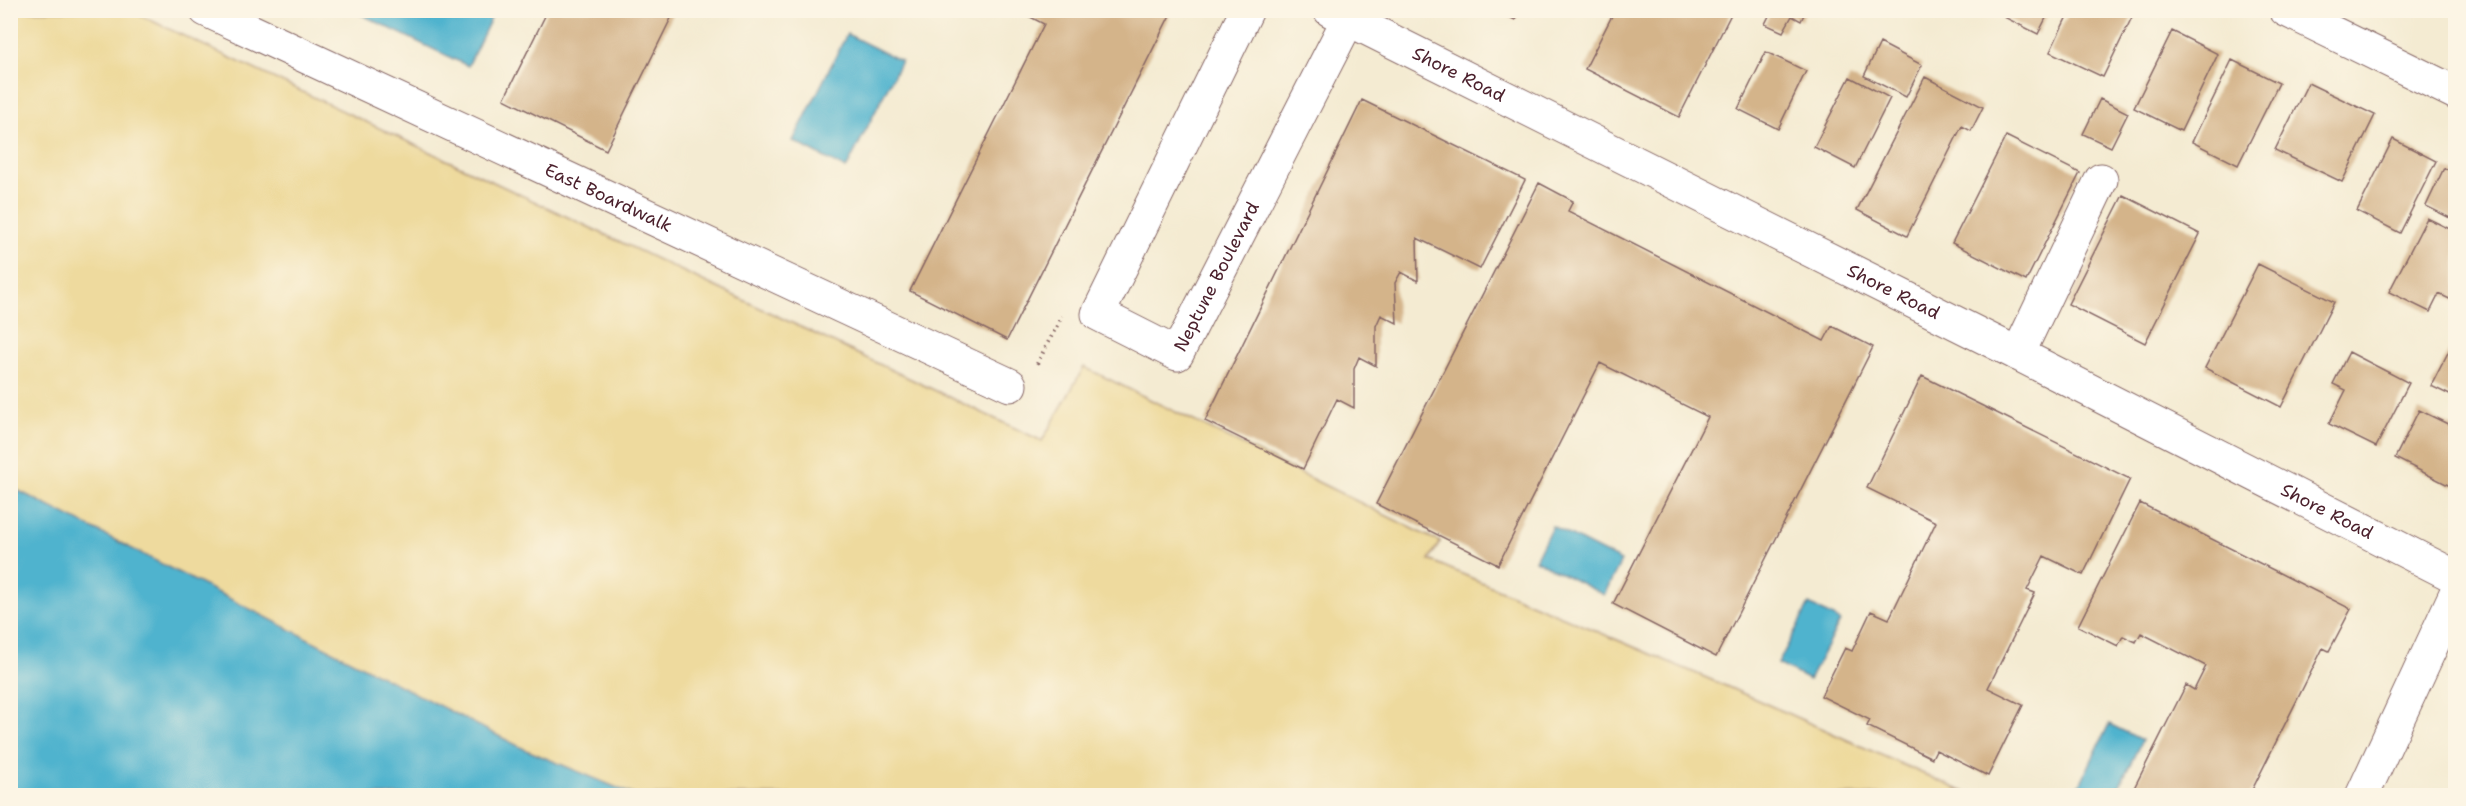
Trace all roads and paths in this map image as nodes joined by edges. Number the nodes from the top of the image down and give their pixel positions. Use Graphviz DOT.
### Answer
graph roads {
  1 [pos="206,10"];
  2 [pos="1247,10"];
  3 [pos="2286,10"];
  4 [pos="1344,14"];
  5 [pos="2456,93"];
  6 [pos="2101,180"];
  7 [pos="2018,354"];
  8 [pos="1010,385"];
  9 [pos="2456,577"];
  10 [pos="2456,593"];
  11 [pos="2362,795"];
  1 -- 8 [label="street, East Boardwalk"];
  2 -- 4 [label="street, Neptune Boulevard"];
  3 -- 5 [label="street"];
  4 -- 7 [label="street, Shore Road"];
  6 -- 7 [label="street"];
  7 -- 9 [label="street, Shore Road"];
  10 -- 11 [label="street"];
}
